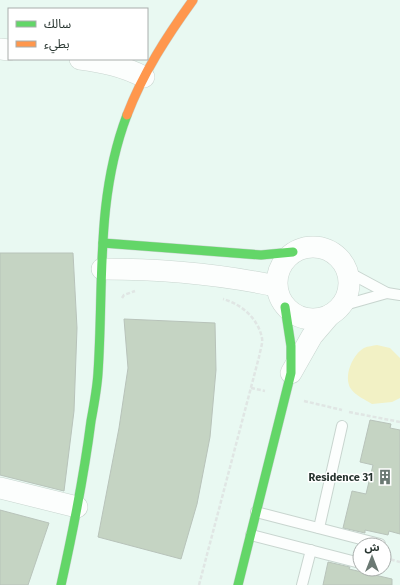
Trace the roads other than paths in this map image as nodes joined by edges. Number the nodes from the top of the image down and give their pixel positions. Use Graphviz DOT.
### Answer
graph roads {
  1 [pos="193,0"];
  2 [pos="86,60"];
  3 [pos="144,77"];
  4 [pos="103,243"];
  5 [pos="180,248"];
  6 [pos="293,252"];
  7 [pos="102,269"];
  8 [pos="177,272"];
  9 [pos="348,272"];
  10 [pos="276,286"];
  11 [pos="387,293"];
  12 [pos="400,294"];
  13 [pos="285,307"];
  14 [pos="336,311"];
  15 [pos="291,373"];
  16 [pos="342,426"];
  17 [pos="0,488"];
  18 [pos="77,507"];
  19 [pos="256,512"];
  20 [pos="319,528"];
  21 [pos="251,535"];
  22 [pos="353,537"];
  23 [pos="311,550"];
  24 [pos="352,560"];
  25 [pos="60,585"];
  26 [pos="238,585"];
  27 [pos="302,585"];
  1 -- 3 [label="street"];
  2 -- 3 [label="street"];
  3 -- 4 [label="street"];
  4 -- 5 [label="street"];
  4 -- 7 [label="street"];
  5 -- 6 [label="street"];
  5 -- 8 [label="street"];
  6 -- 9 [label="street"];
  6 -- 10 [label="street"];
  7 -- 8 [label="street"];
  7 -- 18 [label="street"];
  8 -- 10 [label="street"];
  9 -- 11 [label="lane"];
  9 -- 14 [label="street"];
  10 -- 13 [label="street"];
  11 -- 12 [label="lane"];
  11 -- 14 [label="lane"];
  13 -- 14 [label="street"];
  13 -- 15 [label="street"];
  14 -- 15 [label="street"];
  15 -- 19 [label="street"];
  16 -- 20 [label="lane"];
  17 -- 18 [label="street"];
  18 -- 25 [label="street"];
  19 -- 20 [label="lane"];
  19 -- 21 [label="street"];
  20 -- 22 [label="lane"];
  21 -- 23 [label="lane"];
  21 -- 26 [label="street"];
  23 -- 24 [label="lane"];
  23 -- 27 [label="lane"];
}
